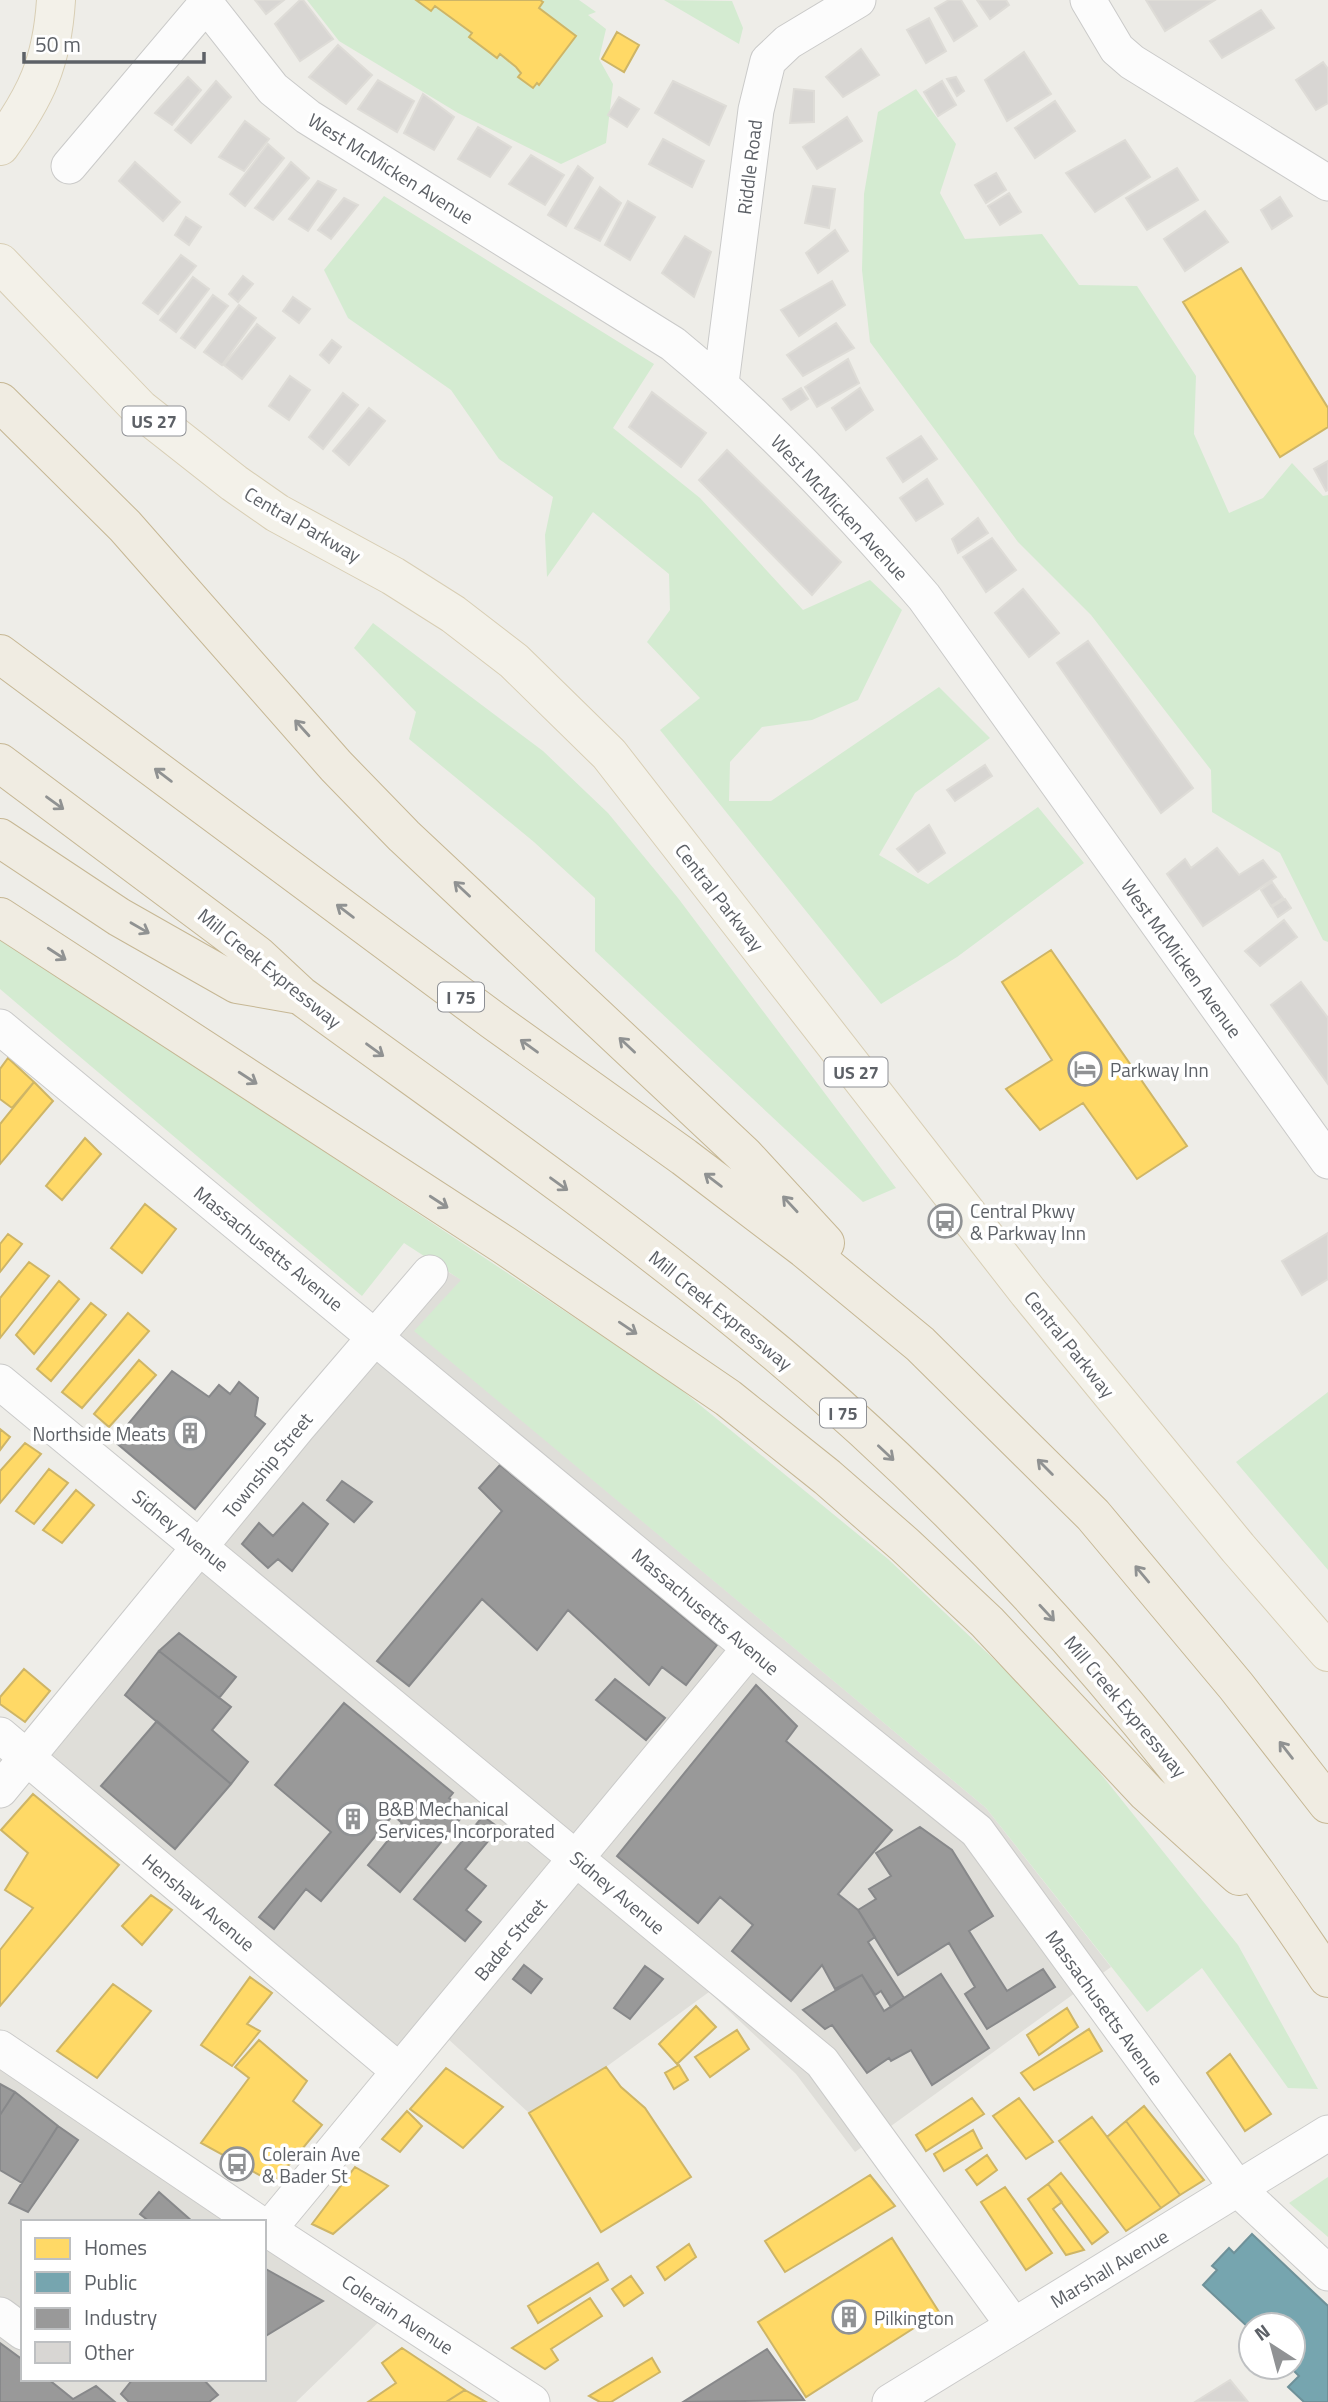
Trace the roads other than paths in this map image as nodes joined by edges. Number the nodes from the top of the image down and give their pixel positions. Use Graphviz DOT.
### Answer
graph roads {
  1 [pos="56,0"];
  2 [pos="859,0"];
  3 [pos="1088,0"];
  4 [pos="0,146"];
  5 [pos="69,166"];
  6 [pos="1327,185"];
  7 [pos="0,263"];
  8 [pos="721,383"];
  9 [pos="0,402"];
  10 [pos="0,654"];
  11 [pos="0,762"];
  12 [pos="0,838"];
  13 [pos="0,917"];
  14 [pos="300,995"];
  15 [pos="0,1027"];
  16 [pos="1328,1161"];
  17 [pos="430,1273"];
  18 [pos="375,1335"];
  19 [pos="920,1344"];
  20 [pos="0,1382"];
  21 [pos="201,1546"];
  22 [pos="750,1648"];
  23 [pos="1328,1652"];
  24 [pos="0,1735"];
  25 [pos="28,1757"];
  26 [pos="0,1790"];
  27 [pos="1328,1804"];
  28 [pos="578,1858"];
  29 [pos="1294,1926"];
  30 [pos="1328,1978"];
  31 [pos="0,2048"];
  32 [pos="398,2070"];
  33 [pos="1328,2133"];
  34 [pos="1238,2189"];
  35 [pos="254,2220"];
  36 [pos="266,2223"];
  37 [pos="266,2228"];
  38 [pos="1328,2273"];
  39 [pos="0,2315"];
  40 [pos="1014,2326"];
  41 [pos="21,2331"];
  42 [pos="533,2402"];
  43 [pos="890,2402"];
  1 -- 4 [label="main road"];
  2 -- 8 [label="street, Riddle Road"];
  3 -- 6 [label="street"];
  5 -- 8 [label="street, West McMicken Avenue"];
  7 -- 23 [label="main road, Central Parkway / US 27"];
  8 -- 16 [label="street, West McMicken Avenue"];
  19 -- 9 [label="highway, one-way"];
  19 -- 10 [label="highway, I 75, one-way"];
  11 -- 14 [label="highway, Mill Creek Expressway / I 75, one-way"];
  12 -- 14 [label="highway, one-way"];
  13 -- 29 [label="highway, one-way"];
  14 -- 29 [label="highway, Mill Creek Expressway / I 75, one-way"];
  15 -- 18 [label="street, Massachusetts Avenue"];
  17 -- 18 [label="street, Township Street"];
  18 -- 21 [label="street, Township Street"];
  18 -- 22 [label="street, Massachusetts Avenue"];
  27 -- 19 [label="highway, I 75, one-way"];
  20 -- 21 [label="street, Sidney Avenue"];
  21 -- 25 [label="street, Township Street"];
  21 -- 28 [label="street, Sidney Avenue"];
  22 -- 28 [label="street, Bader Street"];
  22 -- 34 [label="street, Massachusetts Avenue"];
  24 -- 25 [label="street, Henshaw Avenue"];
  25 -- 26 [label="street, Township Street"];
  25 -- 32 [label="street, Henshaw Avenue"];
  28 -- 32 [label="street, Bader Street"];
  28 -- 40 [label="street, Sidney Avenue"];
  29 -- 30 [label="highway, Mill Creek Expressway / I 75"];
  31 -- 35 [label="street, Colerain Avenue"];
  32 -- 36 [label="street, Bader Street"];
  33 -- 34 [label="street, Marshall Avenue"];
  34 -- 38 [label="street, Massachusetts Avenue"];
  34 -- 40 [label="street, Marshall Avenue"];
  37 -- 42 [label="street, Colerain Avenue"];
  39 -- 41 [label="street"];
  40 -- 43 [label="street, Marshall Avenue"];
}
